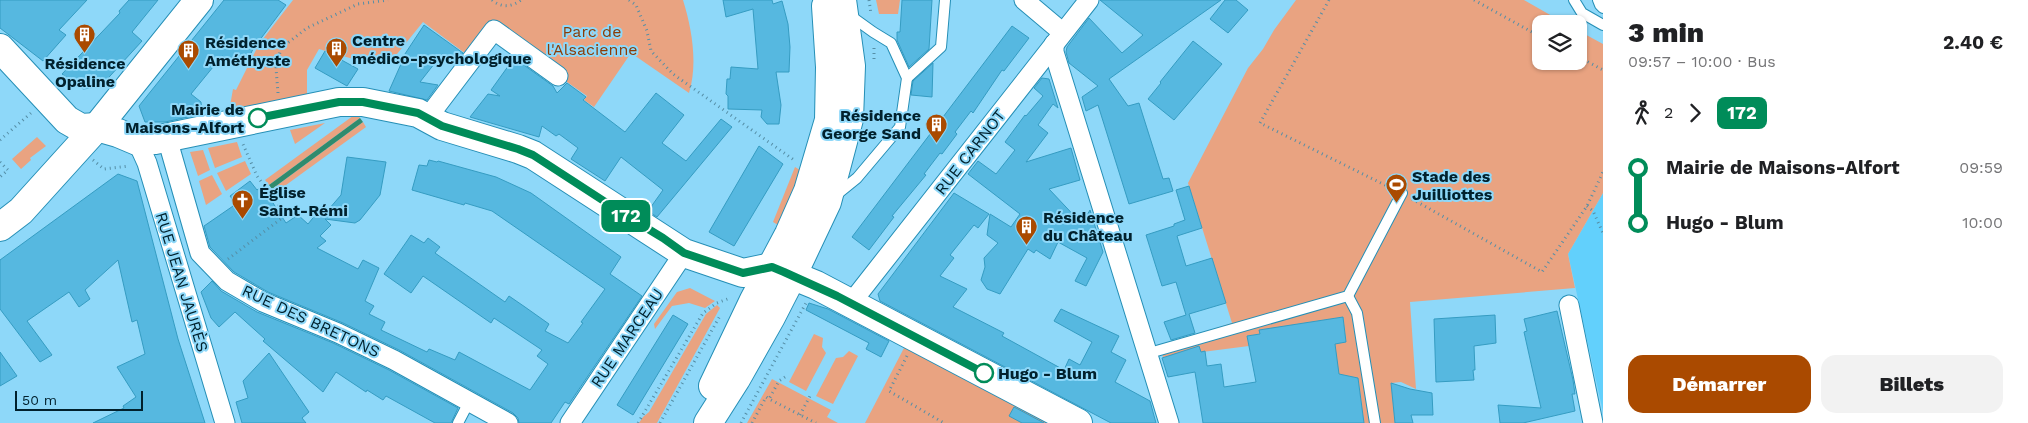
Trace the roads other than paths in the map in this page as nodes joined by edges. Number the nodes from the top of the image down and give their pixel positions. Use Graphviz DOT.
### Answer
graph roads {
  1 [pos="199,0"];
  2 [pos="945,0"];
  3 [pos="1024,0"];
  4 [pos="1089,0"];
  5 [pos="1574,0"];
  6 [pos="1598,0"];
  7 [pos="838,4"];
  8 [pos="1603,8"];
  9 [pos="1603,25"];
  10 [pos="1058,38"];
  11 [pos="0,48"];
  12 [pos="558,76"];
  13 [pos="906,78"];
  14 [pos="428,117"];
  15 [pos="97,127"];
  16 [pos="167,138"];
  17 [pos="135,153"];
  18 [pos="1402,193"];
  19 [pos="827,202"];
  20 [pos="0,227"];
  21 [pos="684,253"];
  22 [pos="782,272"];
  23 [pos="1348,296"];
  24 [pos="851,303"];
  25 [pos="1569,305"];
  26 [pos="1146,354"];
  27 [pos="469,402"];
  28 [pos="225,423"];
  29 [pos="458,423"];
  30 [pos="508,423"];
  31 [pos="570,423"];
  32 [pos="695,423"];
  33 [pos="708,423"];
  34 [pos="1078,423"];
  35 [pos="1169,423"];
  36 [pos="1375,423"];
  37 [pos="1593,423"];
  1 -- 15 [label="main road"];
  2 -- 13 [label="lane"];
  3 -- 10 [label="street"];
  4 -- 10 [label="street, RUE CARNOT"];
  5 -- 9 [label="lane"];
  6 -- 8 [label="lane"];
  7 -- 13 [label="lane"];
  7 -- 19 [label="main road"];
  7 -- 22 [label="main road"];
  10 -- 24 [label="street, RUE CARNOT"];
  10 -- 26 [label="street"];
  11 -- 15 [label="main road"];
  12 -- 14 [label="street"];
  13 -- 19 [label="lane"];
  14 -- 16 [label="main road"];
  14 -- 21 [label="main road"];
  15 -- 17 [label="main road"];
  15 -- 20 [label="main road"];
  16 -- 17 [label="main road"];
  16 -- 27 [label="street, RUE DES BRETONS"];
  17 -- 28 [label="street, RUE JEAN JAURÈS"];
  18 -- 23 [label="lane"];
  19 -- 22 [label="main road"];
  21 -- 22 [label="main road"];
  21 -- 31 [label="street, RUE MARCEAU"];
  22 -- 24 [label="main road"];
  22 -- 32 [label="main road"];
  22 -- 33 [label="main road"];
  23 -- 26 [label="lane"];
  23 -- 36 [label="lane"];
  24 -- 34 [label="main road"];
  25 -- 37 [label="street"];
  26 -- 35 [label="street"];
  27 -- 29 [label="lane"];
  27 -- 30 [label="street, RUE DES BRETONS"];
}
